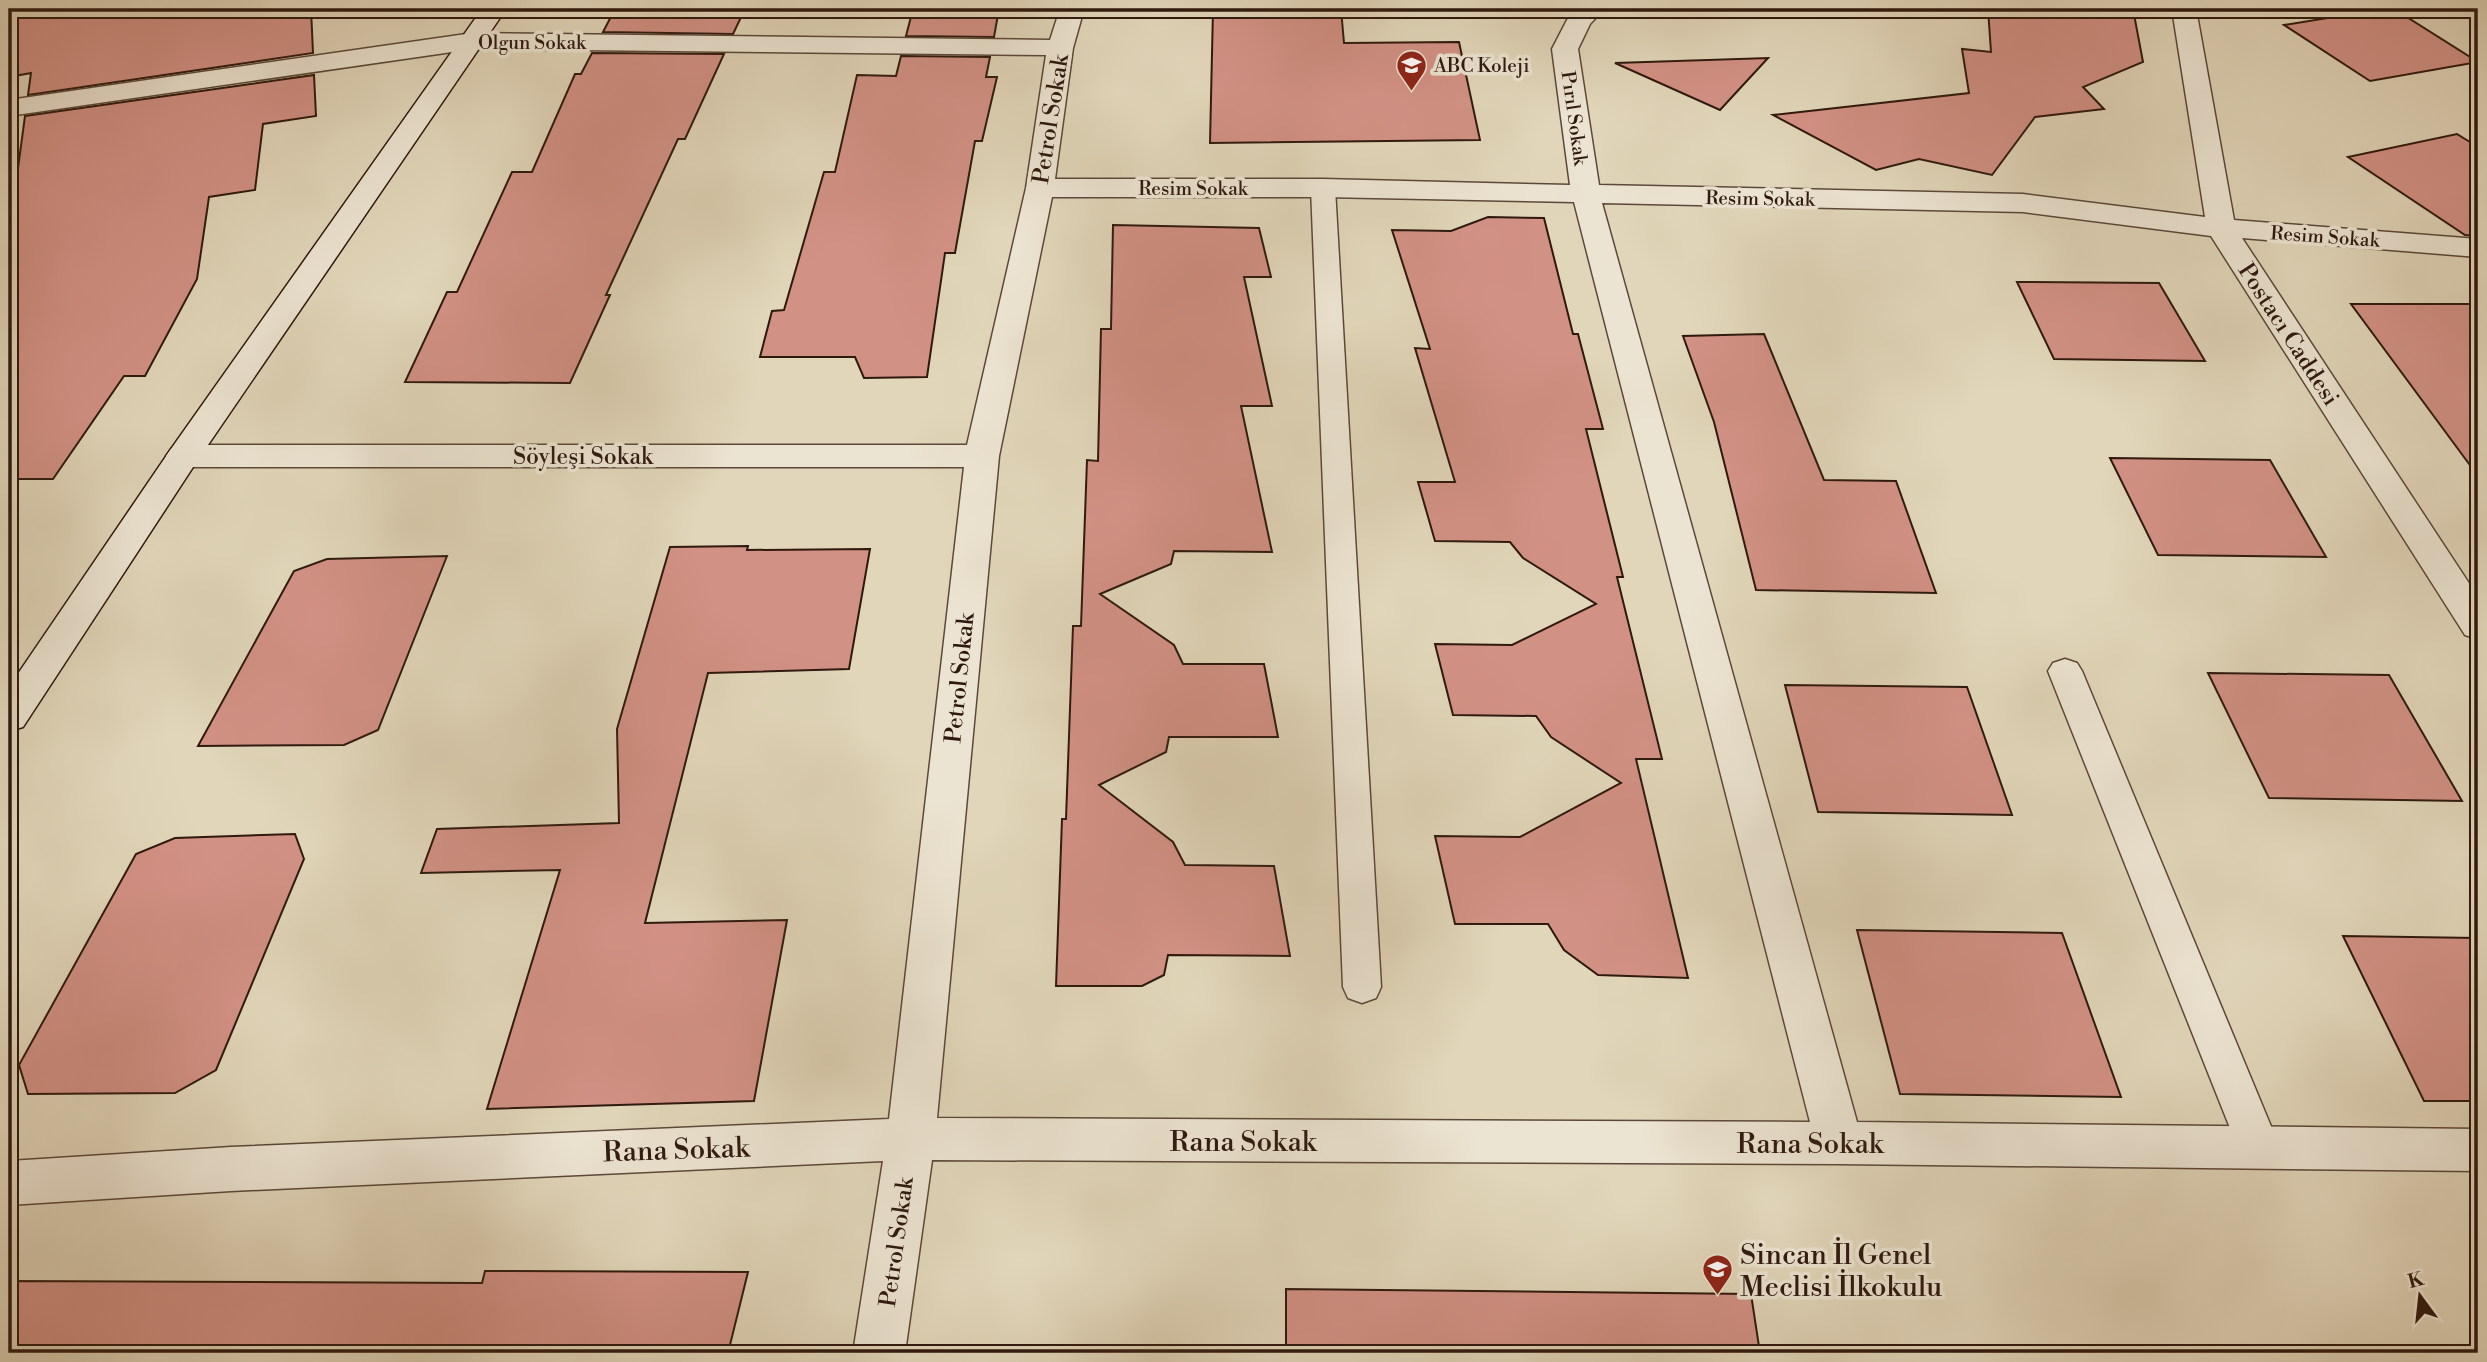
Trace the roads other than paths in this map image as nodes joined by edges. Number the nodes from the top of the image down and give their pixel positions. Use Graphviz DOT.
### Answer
graph roads {
  1 [pos="494,9"];
  2 [pos="1072,9"];
  3 [pos="1592,9"];
  4 [pos="2184,9"];
  5 [pos="473,41"];
  6 [pos="1060,48"];
  7 [pos="9,108"];
  8 [pos="1040,188"];
  9 [pos="1322,188"];
  10 [pos="1586,195"];
  11 [pos="2221,228"];
  12 [pos="2478,248"];
  13 [pos="982,456"];
  14 [pos="183,457"];
  15 [pos="2478,626"];
  16 [pos="2065,671"];
  17 [pos="23,680"];
  18 [pos="9,717"];
  19 [pos="1362,987"];
  20 [pos="911,1139"];
  21 [pos="1839,1143"];
  22 [pos="2259,1148"];
  23 [pos="2478,1150"];
  24 [pos="9,1183"];
  25 [pos="879,1353"];
  1 -- 5 [label="street"];
  2 -- 6 [label="street, Petrol Sokak"];
  3 -- 10 [label="street, Pırıl Sokak"];
  4 -- 11 [label="street, Postacı Caddesi"];
  5 -- 6 [label="street, Olgun Sokak"];
  5 -- 7 [label="street, Olgun Sokak"];
  5 -- 14 [label="street"];
  6 -- 8 [label="street, Petrol Sokak"];
  8 -- 9 [label="street, Resim Sokak"];
  8 -- 13 [label="street, Petrol Sokak"];
  9 -- 10 [label="street, Resim Sokak"];
  9 -- 19 [label="lane"];
  10 -- 11 [label="street, Resim Sokak"];
  10 -- 21 [label="street, Pırıl Sokak"];
  11 -- 12 [label="street, Resim Sokak"];
  11 -- 15 [label="street, Postacı Caddesi"];
  13 -- 14 [label="street, Söyleşi Sokak"];
  13 -- 20 [label="street, Petrol Sokak"];
  14 -- 17 [label="street"];
  16 -- 22 [label="lane"];
  17 -- 18 [label="street"];
  20 -- 21 [label="street, Rana Sokak"];
  20 -- 24 [label="street, Rana Sokak"];
  20 -- 25 [label="street, Petrol Sokak"];
  21 -- 22 [label="street, Rana Sokak"];
  22 -- 23 [label="street, Rana Sokak"];
}
